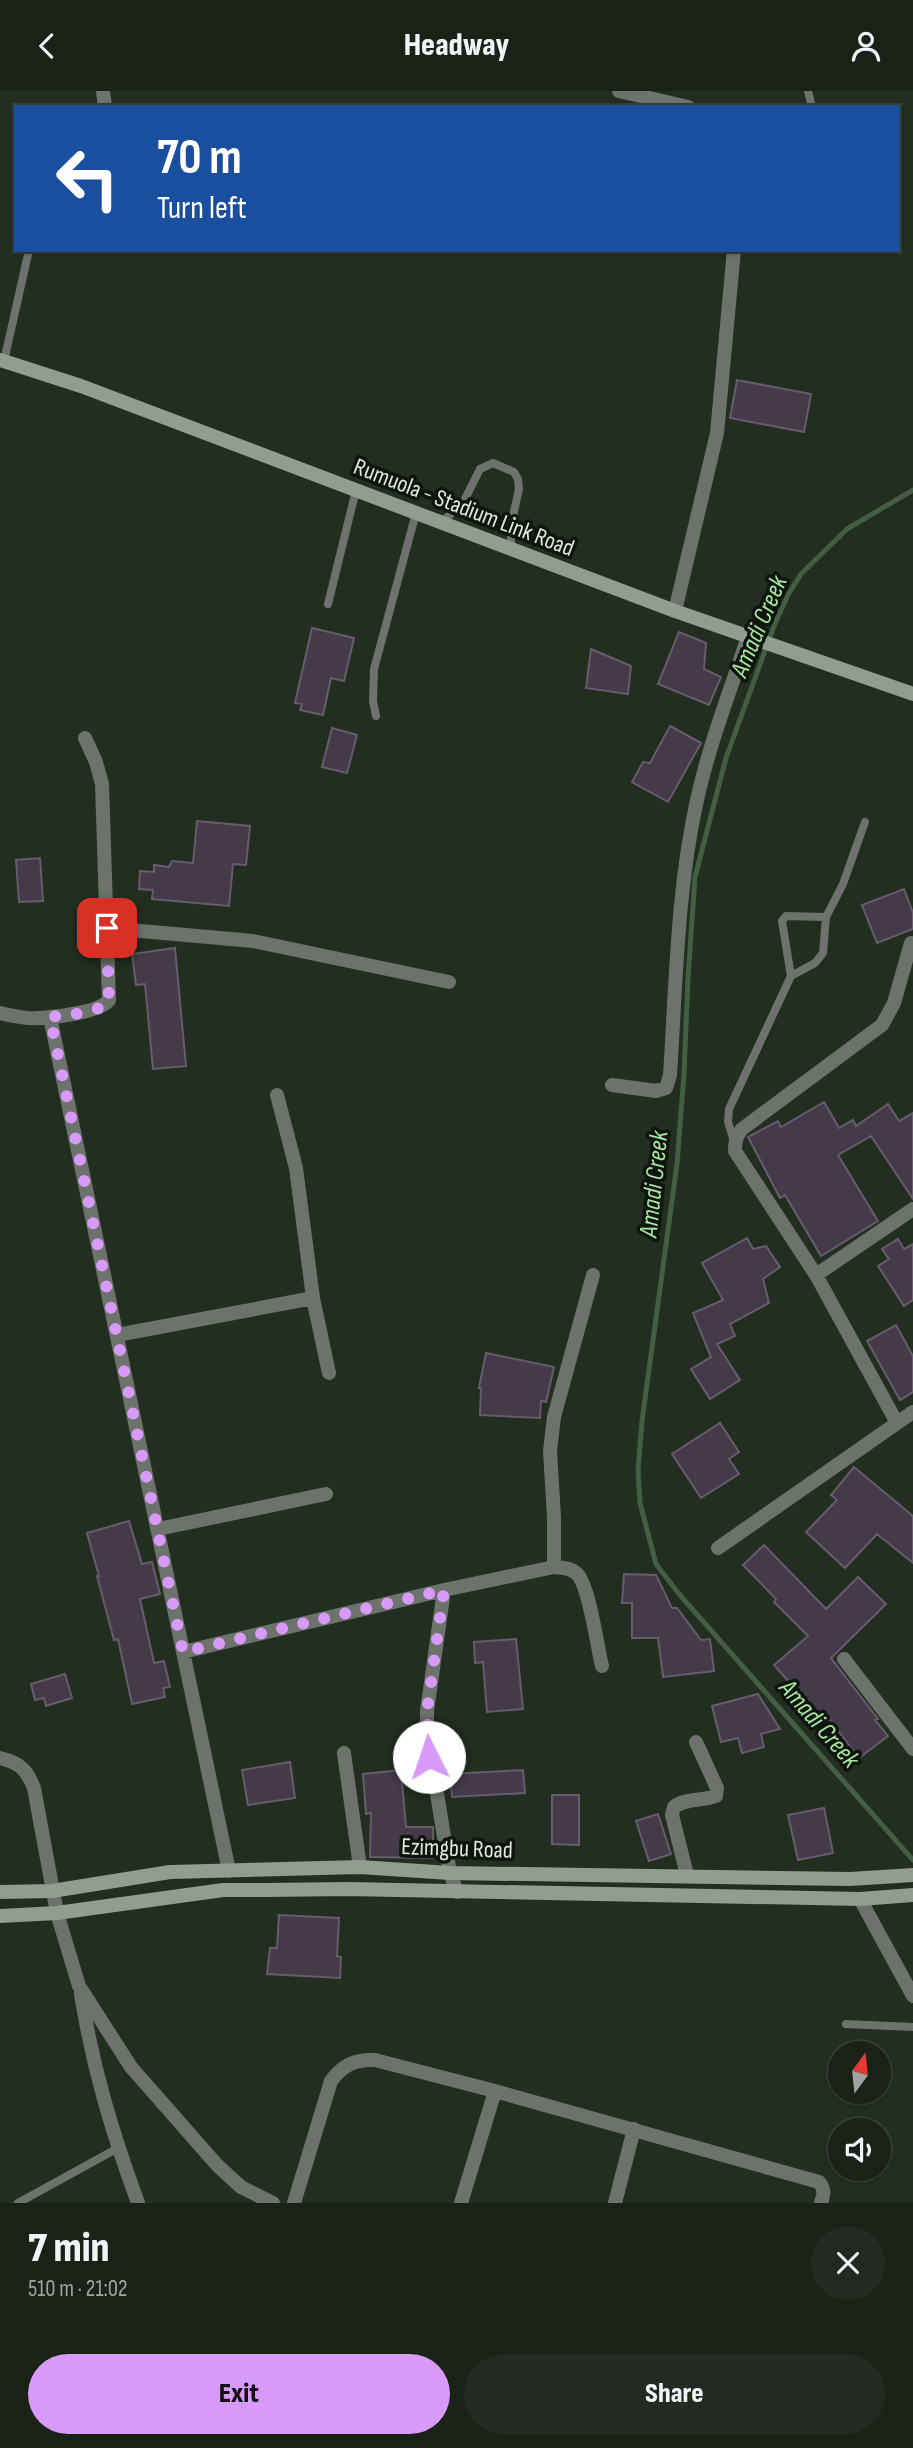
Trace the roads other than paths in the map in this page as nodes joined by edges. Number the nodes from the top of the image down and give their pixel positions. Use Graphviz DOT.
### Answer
graph roads {
  1 [pos="619,91"];
  2 [pos="668,96"];
  3 [pos="684,105"];
  4 [pos="29,252"];
  5 [pos="734,252"];
  6 [pos="2,360"];
  7 [pos="356,490"];
  8 [pos="416,513"];
  9 [pos="441,522"];
  10 [pos="511,549"];
  11 [pos="328,604"];
  12 [pos="675,611"];
  13 [pos="752,639"];
  14 [pos="913,694"];
  15 [pos="376,716"];
  16 [pos="85,737"];
  17 [pos="866,822"];
  18 [pos="826,917"];
  19 [pos="107,928"];
  20 [pos="911,943"];
  21 [pos="791,976"];
  22 [pos="449,982"];
  23 [pos="0,1013"];
  24 [pos="50,1017"];
  25 [pos="612,1085"];
  26 [pos="277,1095"];
  27 [pos="735,1143"];
  28 [pos="913,1209"];
  29 [pos="593,1275"];
  30 [pos="816,1275"];
  31 [pos="313,1299"];
  32 [pos="117,1335"];
  33 [pos="329,1373"];
  34 [pos="913,1412"];
  35 [pos="897,1423"];
  36 [pos="326,1494"];
  37 [pos="158,1529"];
  38 [pos="718,1548"];
  39 [pos="554,1567"];
  40 [pos="444,1590"];
  41 [pos="183,1652"];
  42 [pos="844,1659"];
  43 [pos="602,1666"];
  44 [pos="696,1742"];
  45 [pos="913,1749"];
  46 [pos="344,1753"];
  47 [pos="0,1758"];
  48 [pos="360,1867"];
  49 [pos="229,1871"];
  50 [pos="450,1873"];
  51 [pos="687,1875"];
  52 [pos="906,1876"];
  53 [pos="52,1891"];
  54 [pos="0,1892"];
  55 [pos="457,1892"];
  56 [pos="913,1895"];
  57 [pos="860,1899"];
  58 [pos="57,1913"];
  59 [pos="0,1916"];
  60 [pos="79,1986"];
  61 [pos="913,1996"];
  62 [pos="846,2024"];
  63 [pos="913,2027"];
  64 [pos="495,2091"];
  65 [pos="634,2129"];
  66 [pos="118,2148"];
  67 [pos="18,2203"];
  68 [pos="138,2203"];
  69 [pos="273,2203"];
  70 [pos="294,2203"];
  71 [pos="461,2203"];
  72 [pos="615,2203"];
  73 [pos="821,2203"];
  1 -- 2 [label="street"];
  2 -- 3 [label="street"];
  4 -- 6 [label="lane"];
  5 -- 12 [label="street"];
  6 -- 7 [label="main road, Rumuola - Stadium Link Road"];
  7 -- 8 [label="main road, Rumuola - Stadium Link Road"];
  7 -- 11 [label="lane"];
  8 -- 9 [label="main road, Rumuola - Stadium Link Road"];
  8 -- 15 [label="lane"];
  9 -- 10 [label="main road, Rumuola - Stadium Link Road"];
  9 -- 10 [label="lane"];
  10 -- 12 [label="main road, Rumuola - Stadium Link Road"];
  12 -- 13 [label="main road, Rumuola - Stadium Link Road"];
  13 -- 14 [label="main road, Rumuola - Stadium Link Road"];
  13 -- 25 [label="street"];
  16 -- 19 [label="street"];
  17 -- 18 [label="lane"];
  18 -- 21 [label="lane"];
  18 -- 21 [label="lane"];
  19 -- 22 [label="street"];
  19 -- 24 [label="street"];
  20 -- 27 [label="street"];
  21 -- 27 [label="lane"];
  23 -- 24 [label="street"];
  24 -- 32 [label="street"];
  26 -- 31 [label="street"];
  27 -- 30 [label="street"];
  28 -- 30 [label="street"];
  29 -- 39 [label="street"];
  30 -- 35 [label="street"];
  31 -- 32 [label="street"];
  31 -- 33 [label="street"];
  32 -- 37 [label="street"];
  34 -- 35 [label="street"];
  35 -- 38 [label="street"];
  36 -- 37 [label="street"];
  37 -- 41 [label="street"];
  39 -- 40 [label="street"];
  39 -- 43 [label="street"];
  40 -- 41 [label="street"];
  40 -- 50 [label="street"];
  41 -- 49 [label="street"];
  42 -- 45 [label="street"];
  44 -- 51 [label="street"];
  46 -- 48 [label="street"];
  47 -- 53 [label="street"];
  48 -- 49 [label="main road, Ezimgbu Road"];
  48 -- 50 [label="main road, Ezimgbu Road"];
  49 -- 53 [label="main road, Ezimgbu Road"];
  50 -- 51 [label="main road, Ezimgbu Road"];
  50 -- 55 [label="street"];
  51 -- 52 [label="main road, Ezimgbu Road"];
  53 -- 54 [label="main road, Ezimgbu Road"];
  53 -- 58 [label="street"];
  55 -- 57 [label="main road, Ezimgbu Road"];
  55 -- 58 [label="main road, Ezimgbu Road"];
  56 -- 57 [label="main road, Ezimgbu Road"];
  57 -- 61 [label="street"];
  58 -- 59 [label="main road, Ezimgbu Road"];
  58 -- 60 [label="street"];
  60 -- 66 [label="street"];
  60 -- 69 [label="street"];
  62 -- 63 [label="lane"];
  64 -- 65 [label="street"];
  64 -- 70 [label="street"];
  64 -- 71 [label="street"];
  65 -- 72 [label="street"];
  65 -- 73 [label="street"];
  66 -- 67 [label="lane"];
  66 -- 68 [label="street"];
}
